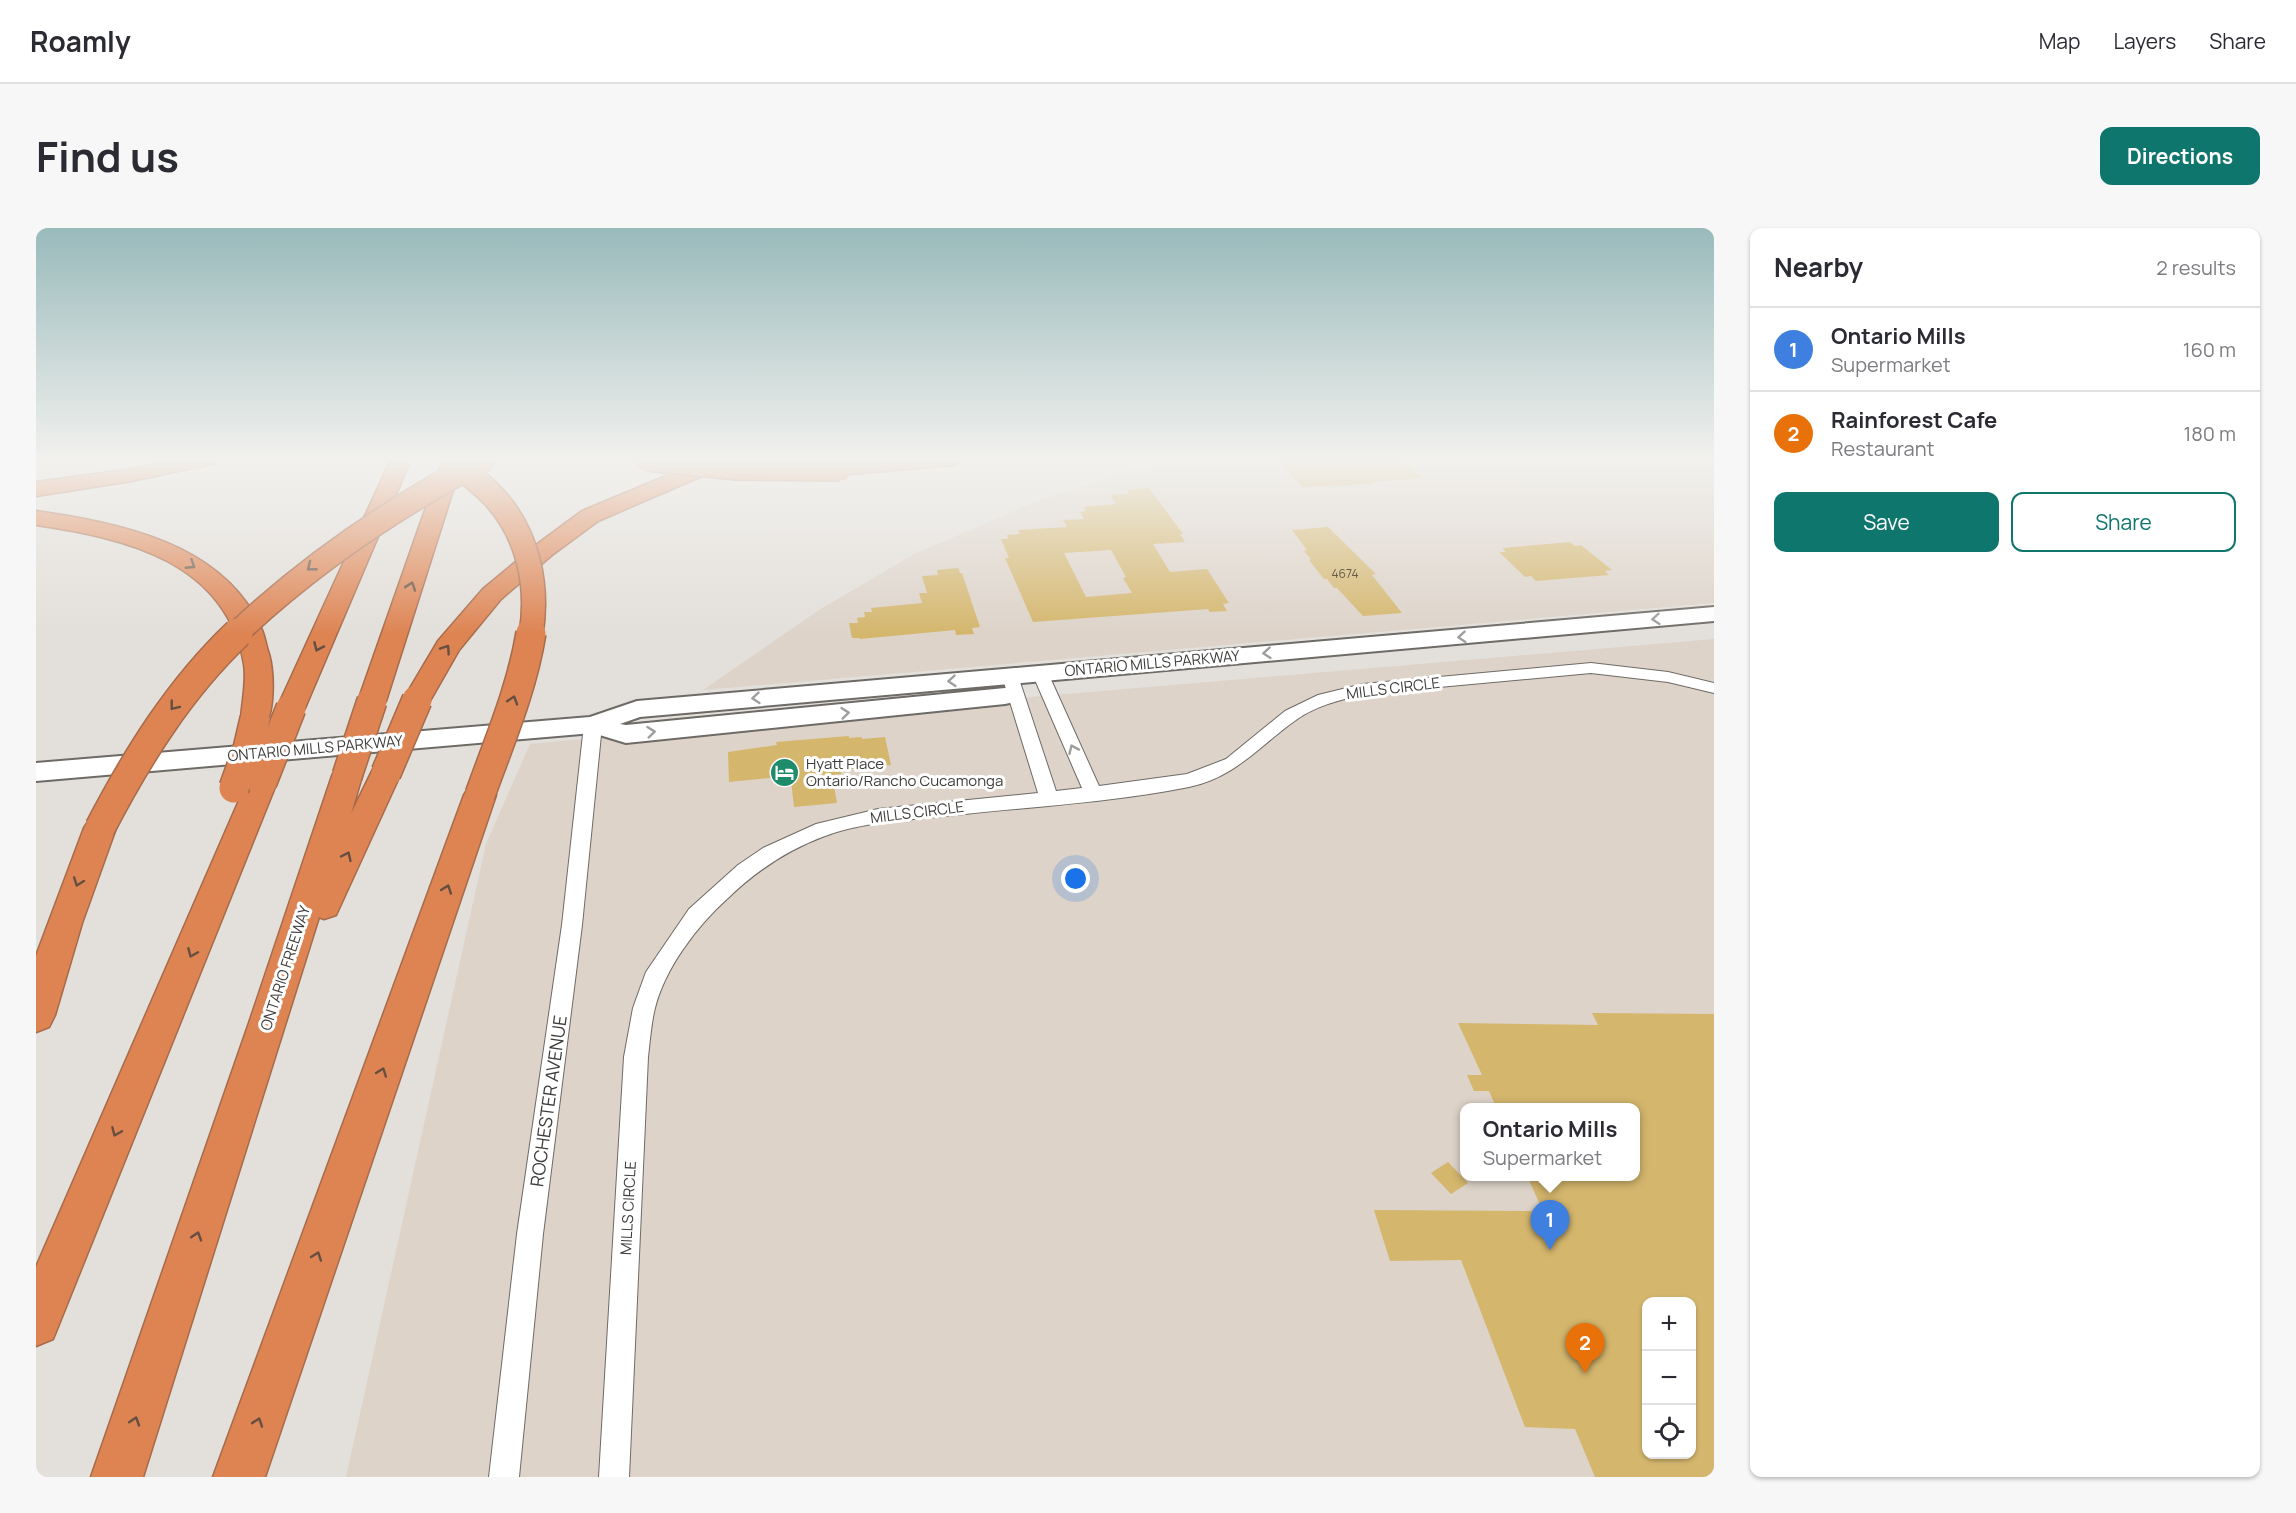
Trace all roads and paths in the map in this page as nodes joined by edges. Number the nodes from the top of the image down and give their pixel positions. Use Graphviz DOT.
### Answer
graph roads {
  1 [pos="375,517"];
  2 [pos="380,517"];
  3 [pos="433,517"];
  4 [pos="510,517"];
  5 [pos="588,517"];
  6 [pos="36,519"];
  7 [pos="1714,614"];
  8 [pos="1714,632"];
  9 [pos="1044,683"];
  10 [pos="1013,685"];
  11 [pos="1714,688"];
  12 [pos="593,725"];
  13 [pos="36,772"];
  14 [pos="248,785"];
  15 [pos="1093,793"];
  16 [pos="1049,797"];
  17 [pos="36,1015"];
  18 [pos="268,1023"];
  19 [pos="36,1322"];
  20 [pos="117,1477"];
  21 [pos="239,1477"];
  22 [pos="504,1477"];
  23 [pos="614,1477"];
  1 -- 14 [label="highway, one-way, bridge"];
  2 -- 17 [label="highway, one-way, bridge"];
  18 -- 3 [label="highway, ONTARIO FREEWAY, one-way, bridge"];
  21 -- 4 [label="highway, one-way, bridge"];
  18 -- 5 [label="highway, one-way, bridge"];
  6 -- 14 [label="highway, one-way, bridge"];
  7 -- 9 [label="main road, ONTARIO MILLS PARKWAY, one-way"];
  8 -- 9 [label="main road, ONTARIO MILLS PARKWAY"];
  9 -- 10 [label="main road, ONTARIO MILLS PARKWAY"];
  15 -- 9 [label="street, one-way"];
  10 -- 12 [label="main road, ONTARIO MILLS PARKWAY"];
  10 -- 16 [label="street"];
  11 -- 15 [label="street, MILLS CIRCLE"];
  12 -- 13 [label="main road, ONTARIO MILLS PARKWAY"];
  12 -- 22 [label="street, ROCHESTER AVENUE"];
  14 -- 19 [label="highway, one-way"];
  15 -- 16 [label="street, MILLS CIRCLE"];
  16 -- 23 [label="street, MILLS CIRCLE"];
  20 -- 18 [label="highway, ONTARIO FREEWAY, one-way"];
}
